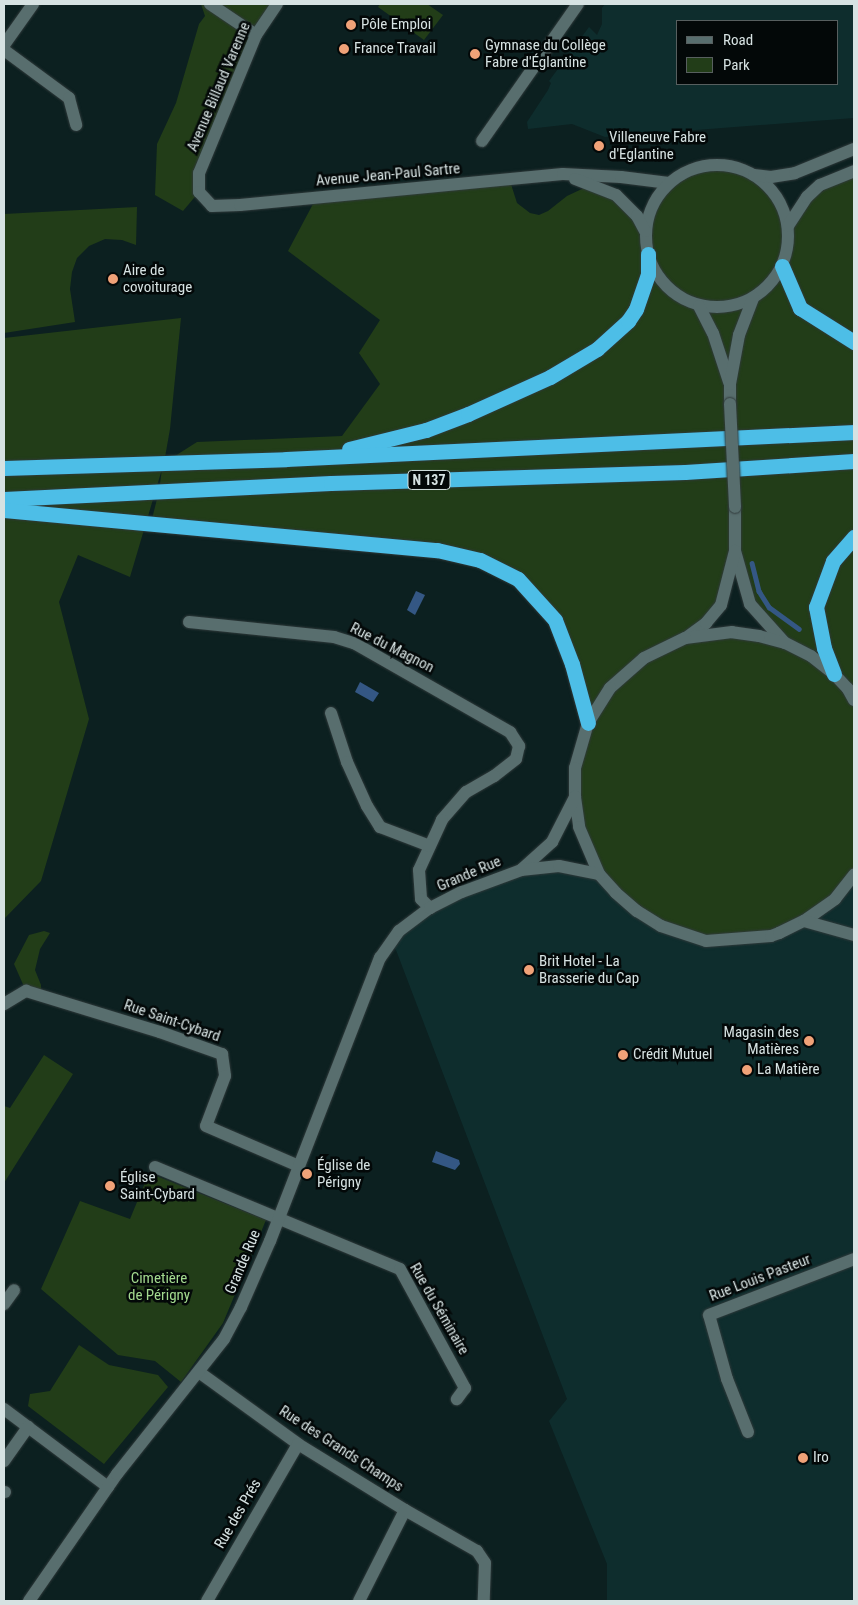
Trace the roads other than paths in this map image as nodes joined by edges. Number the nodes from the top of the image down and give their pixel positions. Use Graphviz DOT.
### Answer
graph roads {
  1 [pos="33,4"];
  2 [pos="210,4"];
  3 [pos="277,4"];
  4 [pos="574,5"];
  5 [pos="256,35"];
  6 [pos="4,45"];
  7 [pos="4,50"];
  8 [pos="76,125"];
  9 [pos="482,141"];
  10 [pos="854,149"];
  11 [pos="854,171"];
  12 [pos="564,174"];
  13 [pos="754,175"];
  14 [pos="669,183"];
  15 [pos="216,206"];
  16 [pos="788,226"];
  17 [pos="645,231"];
  18 [pos="648,254"];
  19 [pos="782,266"];
  20 [pos="754,298"];
  21 [pos="699,306"];
  22 [pos="854,342"];
  23 [pos="730,384"];
  24 [pos="854,432"];
  25 [pos="286,459"];
  26 [pos="854,461"];
  27 [pos="4,468"];
  28 [pos="4,499"];
  29 [pos="4,510"];
  30 [pos="854,537"];
  31 [pos="735,552"];
  32 [pos="189,622"];
  33 [pos="685,638"];
  34 [pos="785,643"];
  35 [pos="834,674"];
  36 [pos="852,695"];
  37 [pos="331,713"];
  38 [pos="588,723"];
  39 [pos="516,759"];
  40 [pos="574,797"];
  41 [pos="430,846"];
  42 [pos="521,870"];
  43 [pos="600,874"];
  44 [pos="854,874"];
  45 [pos="430,908"];
  46 [pos="804,921"];
  47 [pos="854,934"];
  48 [pos="4,1004"];
  49 [pos="155,1166"];
  50 [pos="299,1166"];
  51 [pos="278,1219"];
  52 [pos="854,1259"];
  53 [pos="14,1290"];
  54 [pos="4,1304"];
  55 [pos="200,1373"];
  56 [pos="457,1399"];
  57 [pos="4,1409"];
  58 [pos="28,1427"];
  59 [pos="748,1432"];
  60 [pos="298,1444"];
  61 [pos="4,1461"];
  62 [pos="108,1486"];
  63 [pos="405,1510"];
  64 [pos="28,1601"];
  65 [pos="207,1601"];
  66 [pos="359,1601"];
  67 [pos="484,1601"];
  1 -- 6 [label="street"];
  2 -- 5 [label="street"];
  3 -- 5 [label="street, Avenue Billaud Varenne"];
  4 -- 9 [label="street"];
  5 -- 15 [label="street, Avenue Billaud Varenne"];
  7 -- 8 [label="street"];
  10 -- 13 [label="street"];
  11 -- 16 [label="street"];
  12 -- 14 [label="street"];
  12 -- 15 [label="street, Avenue Jean-Paul Sartre"];
  12 -- 17 [label="street"];
  13 -- 14 [label="street"];
  13 -- 16 [label="street"];
  14 -- 17 [label="street"];
  16 -- 19 [label="street"];
  17 -- 18 [label="street"];
  18 -- 21 [label="street"];
  18 -- 25 [label="highway"];
  19 -- 20 [label="street"];
  19 -- 22 [label="highway"];
  20 -- 21 [label="street"];
  20 -- 23 [label="street"];
  21 -- 23 [label="street"];
  23 -- 31 [label="street, bridge"];
  24 -- 25 [label="highway, N 137"];
  25 -- 27 [label="highway, N 137"];
  26 -- 28 [label="highway, N 137"];
  29 -- 38 [label="highway"];
  30 -- 35 [label="highway"];
  31 -- 33 [label="street"];
  31 -- 34 [label="street"];
  32 -- 39 [label="street, Rue du Magnon"];
  33 -- 34 [label="street"];
  33 -- 38 [label="street"];
  34 -- 35 [label="street"];
  35 -- 36 [label="street"];
  37 -- 41 [label="street"];
  38 -- 40 [label="street"];
  39 -- 41 [label="street, Grande Rue"];
  40 -- 42 [label="street, Grande Rue"];
  40 -- 43 [label="street"];
  41 -- 45 [label="street, Grande Rue"];
  42 -- 43 [label="street, Grande Rue"];
  42 -- 45 [label="street, Grande Rue"];
  43 -- 46 [label="street"];
  44 -- 46 [label="street"];
  45 -- 50 [label="street, Grande Rue"];
  46 -- 47 [label="street"];
  48 -- 50 [label="street, Rue Saint-Cybard"];
  49 -- 51 [label="street"];
  50 -- 51 [label="street, Grande Rue"];
  51 -- 55 [label="street, Grande Rue"];
  51 -- 56 [label="street, Rue du Séminaire"];
  52 -- 59 [label="street, Rue Louis Pasteur"];
  53 -- 54 [label="street"];
  55 -- 60 [label="street, Rue des Grands Champs"];
  55 -- 62 [label="street, Grande Rue"];
  57 -- 58 [label="street"];
  58 -- 61 [label="street"];
  58 -- 62 [label="street"];
  60 -- 63 [label="street, Rue des Grands Champs"];
  60 -- 65 [label="street, Rue des Prés"];
  62 -- 64 [label="street, Grande Rue"];
  63 -- 66 [label="street, Rue des Grands Champs"];
  63 -- 67 [label="street"];
}
